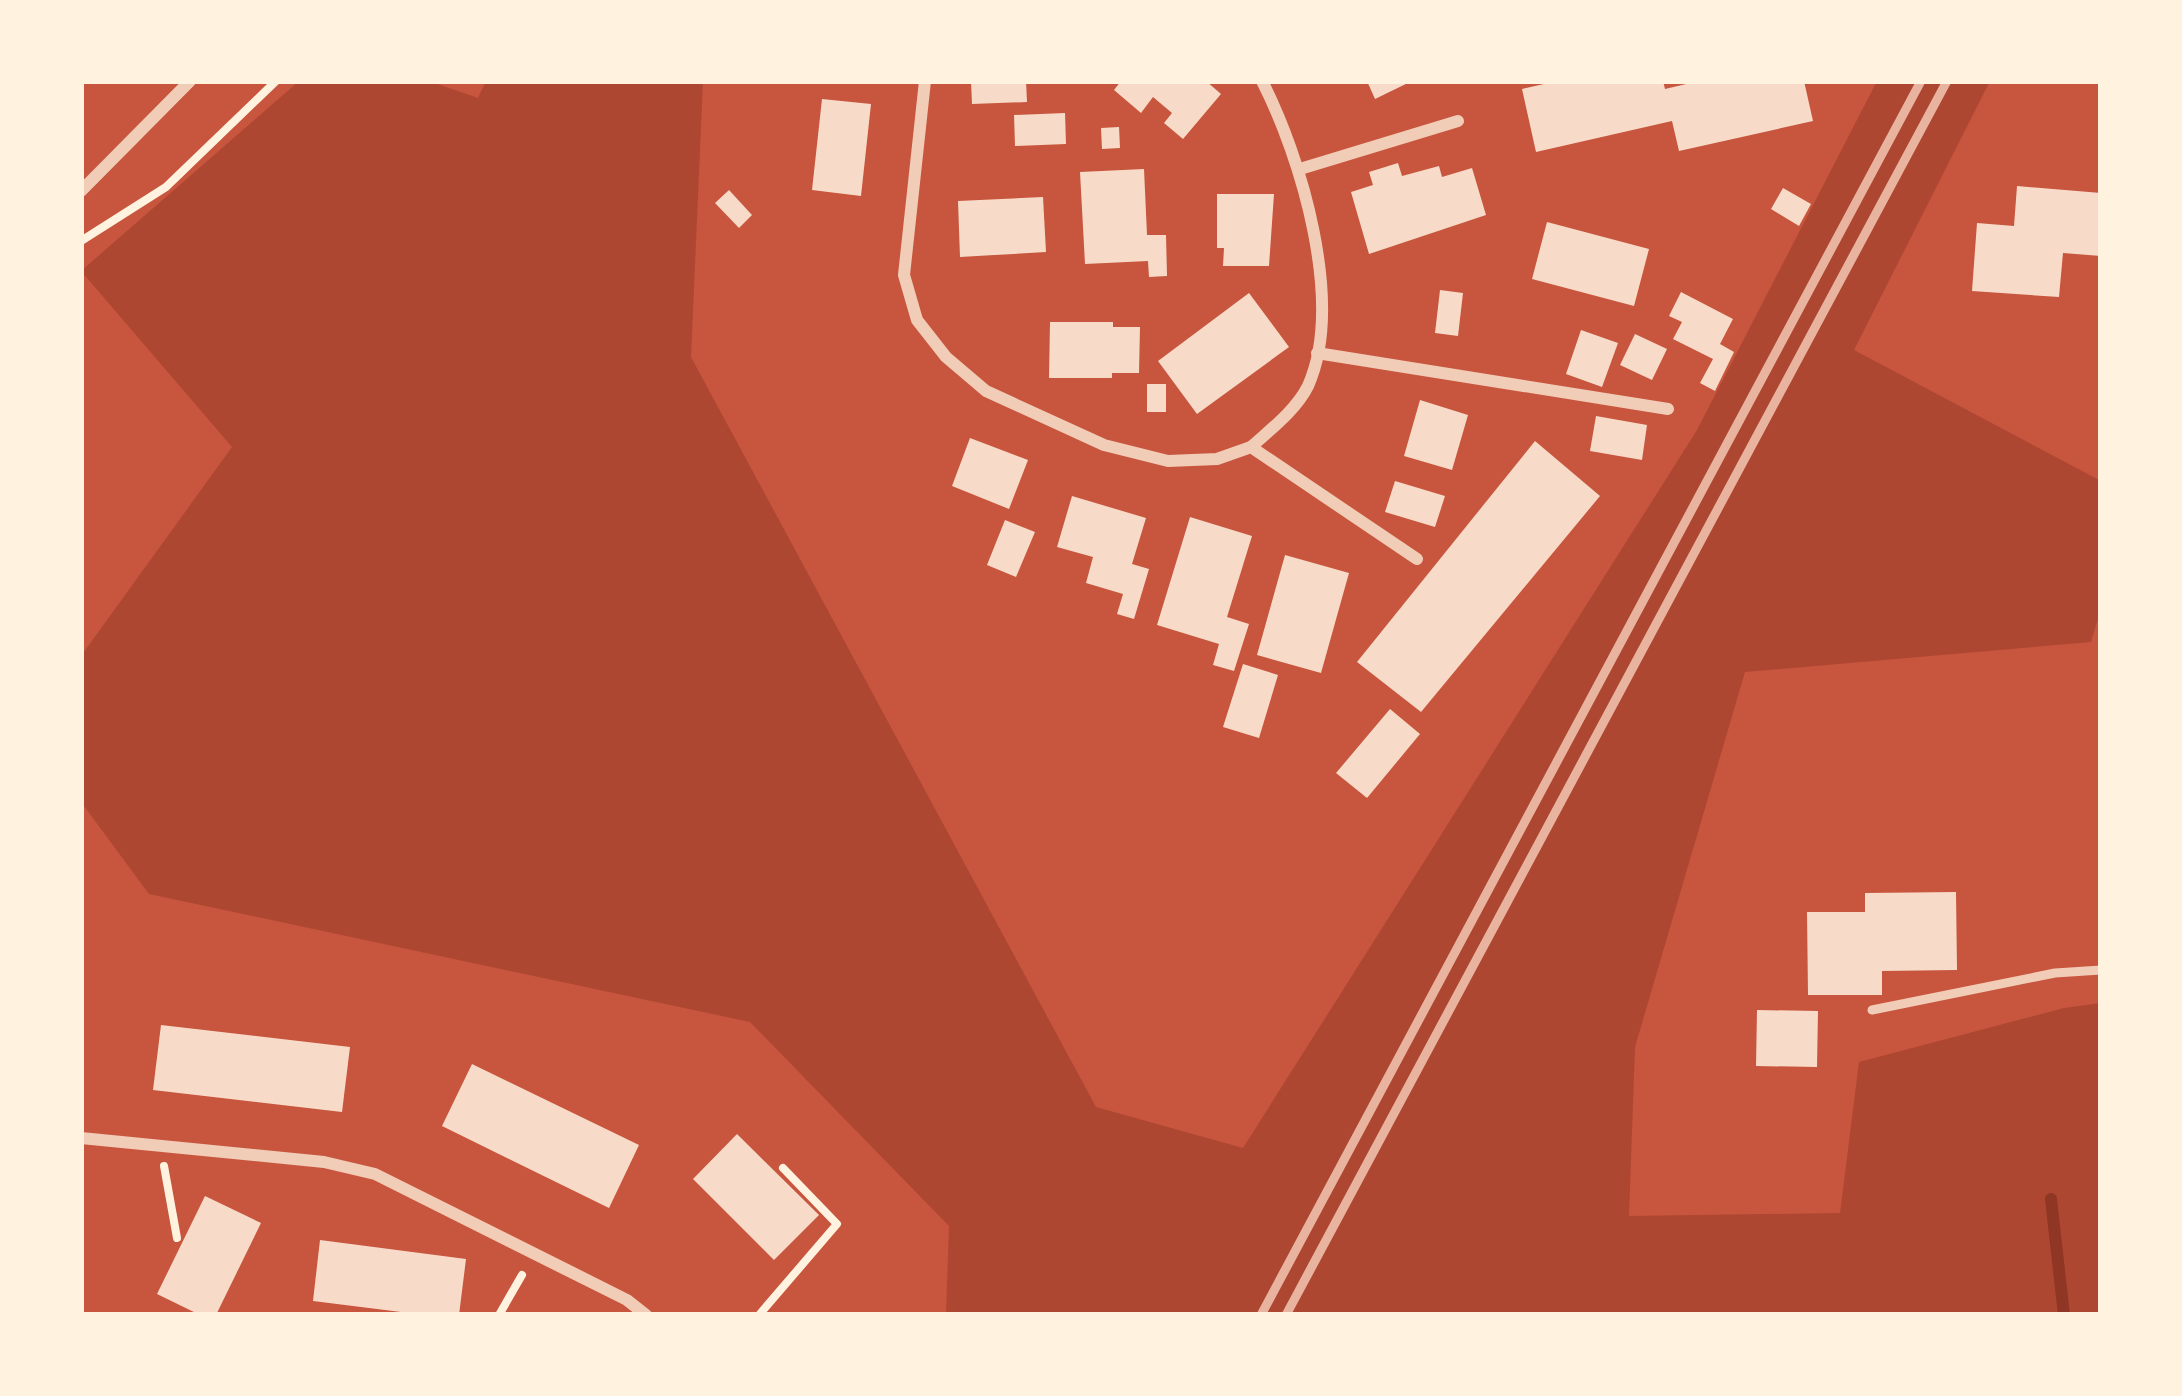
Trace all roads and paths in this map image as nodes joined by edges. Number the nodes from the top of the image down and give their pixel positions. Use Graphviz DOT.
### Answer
graph roads {
  1 [pos="190,81"];
  2 [pos="276,81"];
  3 [pos="925,81"];
  4 [pos="1262,81"];
  5 [pos="1459,121"];
  6 [pos="1300,169"];
  7 [pos="81,191"];
  8 [pos="81,241"];
  9 [pos="1317,353"];
  10 [pos="1668,409"];
  11 [pos="1251,447"];
  12 [pos="1417,559"];
  13 [pos="2101,970"];
  14 [pos="1872,1010"];
  15 [pos="81,1138"];
  16 [pos="166,1146"];
  17 [pos="783,1168"];
  18 [pos="176,1238"];
  19 [pos="535,1252"];
  20 [pos="499,1315"];
  21 [pos="646,1315"];
  22 [pos="759,1315"];
  1 -- 7 [label="street"];
  2 -- 8 [label="path"];
  3 -- 11 [label="street"];
  4 -- 6 [label="street"];
  5 -- 6 [label="street"];
  6 -- 9 [label="street"];
  9 -- 10 [label="street"];
  9 -- 11 [label="street"];
  11 -- 12 [label="street"];
  13 -- 14 [label="lane"];
  15 -- 16 [label="street"];
  16 -- 18 [label="path"];
  16 -- 19 [label="street"];
  17 -- 22 [label="path"];
  19 -- 20 [label="path"];
  19 -- 21 [label="street"];
}
